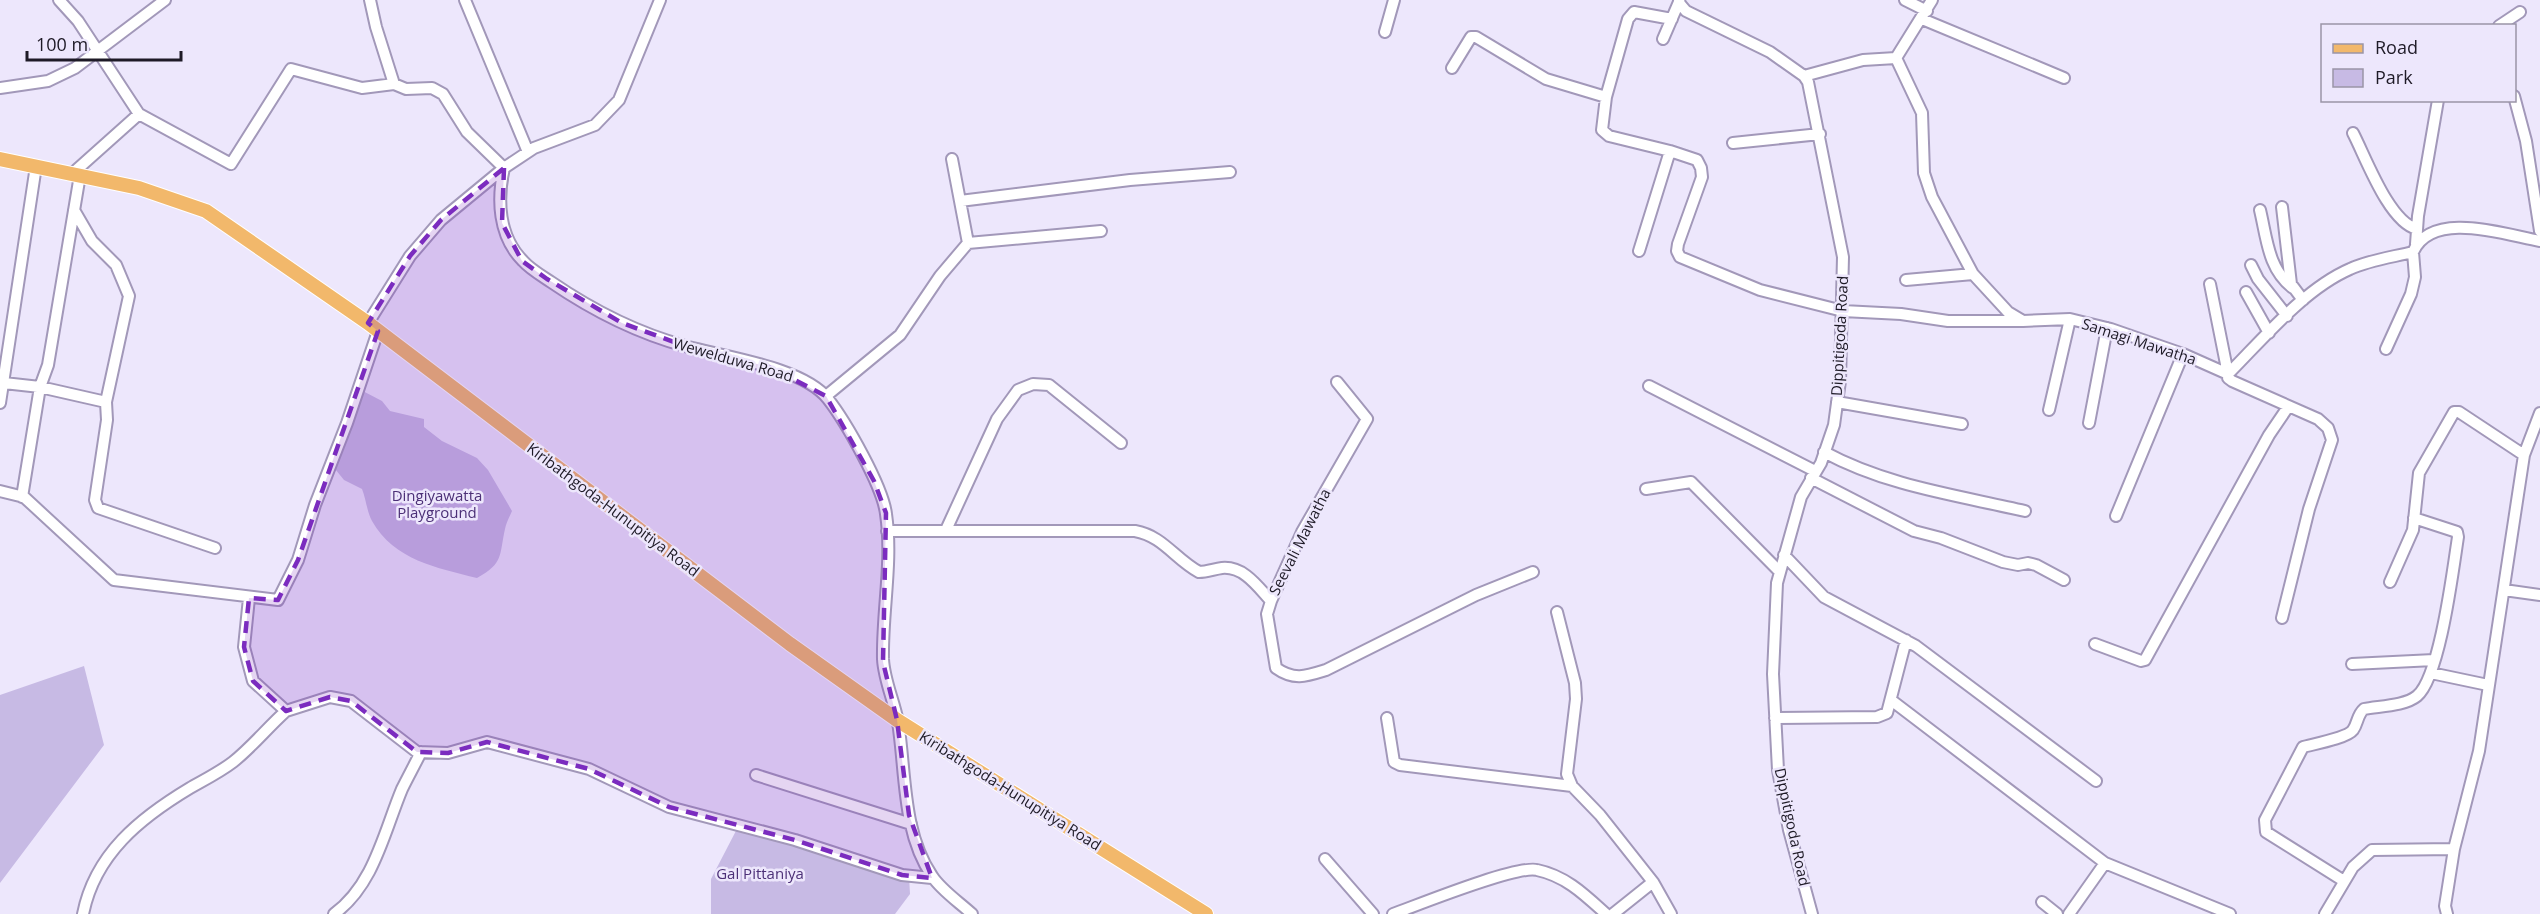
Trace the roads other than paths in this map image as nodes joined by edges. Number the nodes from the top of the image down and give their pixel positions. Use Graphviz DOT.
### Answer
graph roads {
  1 [pos="59,0"];
  2 [pos="165,0"];
  3 [pos="370,0"];
  4 [pos="465,0"];
  5 [pos="660,0"];
  6 [pos="1394,0"];
  7 [pos="1905,0"];
  8 [pos="1932,0"];
  9 [pos="1679,1"];
  10 [pos="2520,12"];
  11 [pos="1924,15"];
  12 [pos="1672,19"];
  13 [pos="2502,24"];
  14 [pos="1385,32"];
  15 [pos="1663,39"];
  16 [pos="97,50"];
  17 [pos="1896,58"];
  18 [pos="1452,68"];
  19 [pos="1804,76"];
  20 [pos="2064,78"];
  21 [pos="394,84"];
  22 [pos="0,88"];
  23 [pos="1606,97"];
  24 [pos="2438,102"];
  25 [pos="2516,102"];
  26 [pos="139,114"];
  27 [pos="2353,133"];
  28 [pos="1820,134"];
  29 [pos="1733,143"];
  30 [pos="1670,150"];
  31 [pos="528,152"];
  32 [pos="0,159"];
  33 [pos="952,159"];
  34 [pos="36,166"];
  35 [pos="504,168"];
  36 [pos="1230,172"];
  37 [pos="76,174"];
  38 [pos="960,201"];
  39 [pos="2282,207"];
  40 [pos="74,210"];
  41 [pos="2260,210"];
  42 [pos="2417,229"];
  43 [pos="1101,231"];
  44 [pos="2540,231"];
  45 [pos="2540,241"];
  46 [pos="968,243"];
  47 [pos="2415,248"];
  48 [pos="1639,251"];
  49 [pos="2251,265"];
  50 [pos="1973,274"];
  51 [pos="1906,280"];
  52 [pos="2210,284"];
  53 [pos="2293,288"];
  54 [pos="2246,292"];
  55 [pos="2303,300"];
  56 [pos="1843,311"];
  57 [pos="2287,316"];
  58 [pos="2070,319"];
  59 [pos="2023,321"];
  60 [pos="373,327"];
  61 [pos="2107,328"];
  62 [pos="2269,333"];
  63 [pos="2386,349"];
  64 [pos="2183,354"];
  65 [pos="2228,374"];
  66 [pos="3,376"];
  67 [pos="1337,382"];
  68 [pos="1649,386"];
  69 [pos="40,387"];
  70 [pos="826,396"];
  71 [pos="106,402"];
  72 [pos="1837,402"];
  73 [pos="0,403"];
  74 [pos="2288,407"];
  75 [pos="2049,410"];
  76 [pos="2540,413"];
  77 [pos="2089,423"];
  78 [pos="1962,424"];
  79 [pos="1122,443"];
  80 [pos="1824,452"];
  81 [pos="2524,455"];
  82 [pos="1813,474"];
  83 [pos="1646,489"];
  84 [pos="0,491"];
  85 [pos="22,497"];
  86 [pos="2025,511"];
  87 [pos="2116,516"];
  88 [pos="2414,518"];
  89 [pos="946,530"];
  90 [pos="887,531"];
  91 [pos="215,548"];
  92 [pos="1784,555"];
  93 [pos="1533,572"];
  94 [pos="1780,572"];
  95 [pos="2064,580"];
  96 [pos="2391,582"];
  97 [pos="2504,590"];
  98 [pos="2540,595"];
  99 [pos="249,598"];
  100 [pos="1271,601"];
  101 [pos="1557,612"];
  102 [pos="2282,618"];
  103 [pos="1906,640"];
  104 [pos="2095,645"];
  105 [pos="2434,660"];
  106 [pos="2352,664"];
  107 [pos="2431,673"];
  108 [pos="2488,685"];
  109 [pos="1891,700"];
  110 [pos="286,711"];
  111 [pos="1388,718"];
  112 [pos="1775,718"];
  113 [pos="897,720"];
  114 [pos="421,752"];
  115 [pos="756,775"];
  116 [pos="2096,780"];
  117 [pos="1572,786"];
  118 [pos="911,824"];
  119 [pos="2454,849"];
  120 [pos="1325,859"];
  121 [pos="2105,862"];
  122 [pos="932,878"];
  123 [pos="1653,882"];
  124 [pos="2344,882"];
  125 [pos="2042,902"];
  126 [pos="83,914"];
  127 [pos="334,914"];
  128 [pos="972,914"];
  129 [pos="1206,914"];
  130 [pos="1373,914"];
  131 [pos="1393,914"];
  132 [pos="1606,914"];
  133 [pos="1613,914"];
  134 [pos="1671,914"];
  135 [pos="1812,914"];
  136 [pos="2057,914"];
  137 [pos="2069,914"];
  138 [pos="2230,914"];
  139 [pos="2325,914"];
  140 [pos="2447,914"];
  1 -- 16 [label="street"];
  2 -- 16 [label="street"];
  3 -- 21 [label="street"];
  4 -- 31 [label="street"];
  5 -- 31 [label="street"];
  6 -- 14 [label="street"];
  7 -- 11 [label="street"];
  8 -- 11 [label="street"];
  9 -- 12 [label="street"];
  9 -- 19 [label="street"];
  10 -- 13 [label="street"];
  11 -- 17 [label="street"];
  11 -- 20 [label="street"];
  12 -- 15 [label="street"];
  12 -- 23 [label="street"];
  16 -- 22 [label="street"];
  16 -- 26 [label="street"];
  17 -- 19 [label="street"];
  17 -- 50 [label="street"];
  18 -- 23 [label="street"];
  19 -- 28 [label="street, Dippitigoda Road"];
  21 -- 26 [label="street"];
  21 -- 35 [label="street"];
  23 -- 30 [label="street"];
  24 -- 42 [label="street"];
  25 -- 44 [label="street"];
  26 -- 37 [label="street"];
  27 -- 42 [label="street"];
  28 -- 29 [label="street"];
  28 -- 56 [label="street, Dippitigoda Road"];
  30 -- 48 [label="street"];
  30 -- 56 [label="street, Samagi Mawatha"];
  31 -- 35 [label="street"];
  32 -- 34 [label="main road, Kiribathgoda-Hunupitiya Road"];
  33 -- 38 [label="street"];
  34 -- 37 [label="main road, Kiribathgoda-Hunupitiya Road"];
  34 -- 66 [label="street"];
  35 -- 60 [label="street"];
  35 -- 70 [label="street, Wewelduwa Road"];
  36 -- 38 [label="street"];
  37 -- 40 [label="street"];
  37 -- 60 [label="main road, Kiribathgoda-Hunupitiya Road"];
  38 -- 46 [label="street"];
  39 -- 53 [label="street"];
  40 -- 69 [label="street"];
  40 -- 71 [label="street"];
  41 -- 53 [label="street"];
  42 -- 47 [label="street"];
  43 -- 46 [label="street"];
  45 -- 47 [label="street"];
  46 -- 70 [label="street"];
  47 -- 55 [label="street"];
  47 -- 63 [label="street"];
  49 -- 57 [label="street"];
  50 -- 51 [label="street"];
  50 -- 59 [label="street"];
  52 -- 65 [label="street"];
  53 -- 55 [label="street"];
  54 -- 62 [label="street"];
  55 -- 57 [label="street"];
  56 -- 59 [label="street, Samagi Mawatha"];
  56 -- 72 [label="street, Dippitigoda Road"];
  57 -- 62 [label="street"];
  58 -- 59 [label="street, Samagi Mawatha"];
  58 -- 61 [label="street, Samagi Mawatha"];
  58 -- 75 [label="street"];
  60 -- 99 [label="street"];
  60 -- 113 [label="main road, Kiribathgoda-Hunupitiya Road"];
  61 -- 64 [label="street, Samagi Mawatha"];
  61 -- 77 [label="street"];
  62 -- 65 [label="street"];
  64 -- 65 [label="street, Samagi Mawatha"];
  64 -- 87 [label="street"];
  65 -- 74 [label="street, Samagi Mawatha"];
  66 -- 69 [label="street"];
  66 -- 73 [label="street"];
  67 -- 100 [label="street, Seevali Mawatha"];
  68 -- 82 [label="street"];
  69 -- 71 [label="street"];
  69 -- 85 [label="street"];
  70 -- 90 [label="street, Wewelduwa Road"];
  71 -- 91 [label="street"];
  72 -- 78 [label="street"];
  72 -- 80 [label="street, Dippitigoda Road"];
  74 -- 102 [label="street, Samagi Mawatha"];
  74 -- 104 [label="street"];
  76 -- 81 [label="street"];
  79 -- 89 [label="street"];
  80 -- 82 [label="street, Dippitigoda Road"];
  80 -- 86 [label="street"];
  81 -- 88 [label="street"];
  81 -- 97 [label="street"];
  82 -- 92 [label="street, Dippitigoda Road"];
  82 -- 95 [label="street"];
  83 -- 94 [label="street"];
  84 -- 85 [label="street"];
  85 -- 99 [label="street"];
  88 -- 96 [label="street"];
  88 -- 105 [label="street"];
  89 -- 90 [label="street, Seevali Mawatha"];
  89 -- 100 [label="street, Seevali Mawatha"];
  90 -- 113 [label="street, Wewelduwa Road"];
  92 -- 94 [label="street, Dippitigoda Road"];
  92 -- 103 [label="street"];
  93 -- 100 [label="street"];
  94 -- 112 [label="street, Dippitigoda Road"];
  97 -- 98 [label="street"];
  97 -- 108 [label="street"];
  99 -- 110 [label="street"];
  101 -- 117 [label="street"];
  103 -- 109 [label="street"];
  103 -- 116 [label="street"];
  105 -- 106 [label="street"];
  105 -- 107 [label="street"];
  107 -- 108 [label="street"];
  107 -- 124 [label="street"];
  108 -- 119 [label="street"];
  109 -- 112 [label="street"];
  109 -- 121 [label="street"];
  110 -- 114 [label="street"];
  110 -- 126 [label="street"];
  111 -- 117 [label="street"];
  112 -- 135 [label="street, Dippitigoda Road"];
  113 -- 118 [label="street, Wewelduwa Road"];
  113 -- 129 [label="main road, Kiribathgoda-Hunupitiya Road"];
  114 -- 122 [label="street"];
  114 -- 127 [label="street"];
  115 -- 118 [label="street"];
  117 -- 123 [label="street"];
  118 -- 122 [label="street, Wewelduwa Road"];
  119 -- 124 [label="street"];
  119 -- 140 [label="street"];
  120 -- 130 [label="street"];
  121 -- 137 [label="street"];
  121 -- 138 [label="street"];
  122 -- 128 [label="street"];
  123 -- 133 [label="street"];
  123 -- 134 [label="street"];
  124 -- 139 [label="street"];
  125 -- 136 [label="street"];
  131 -- 132 [label="street"];
}
